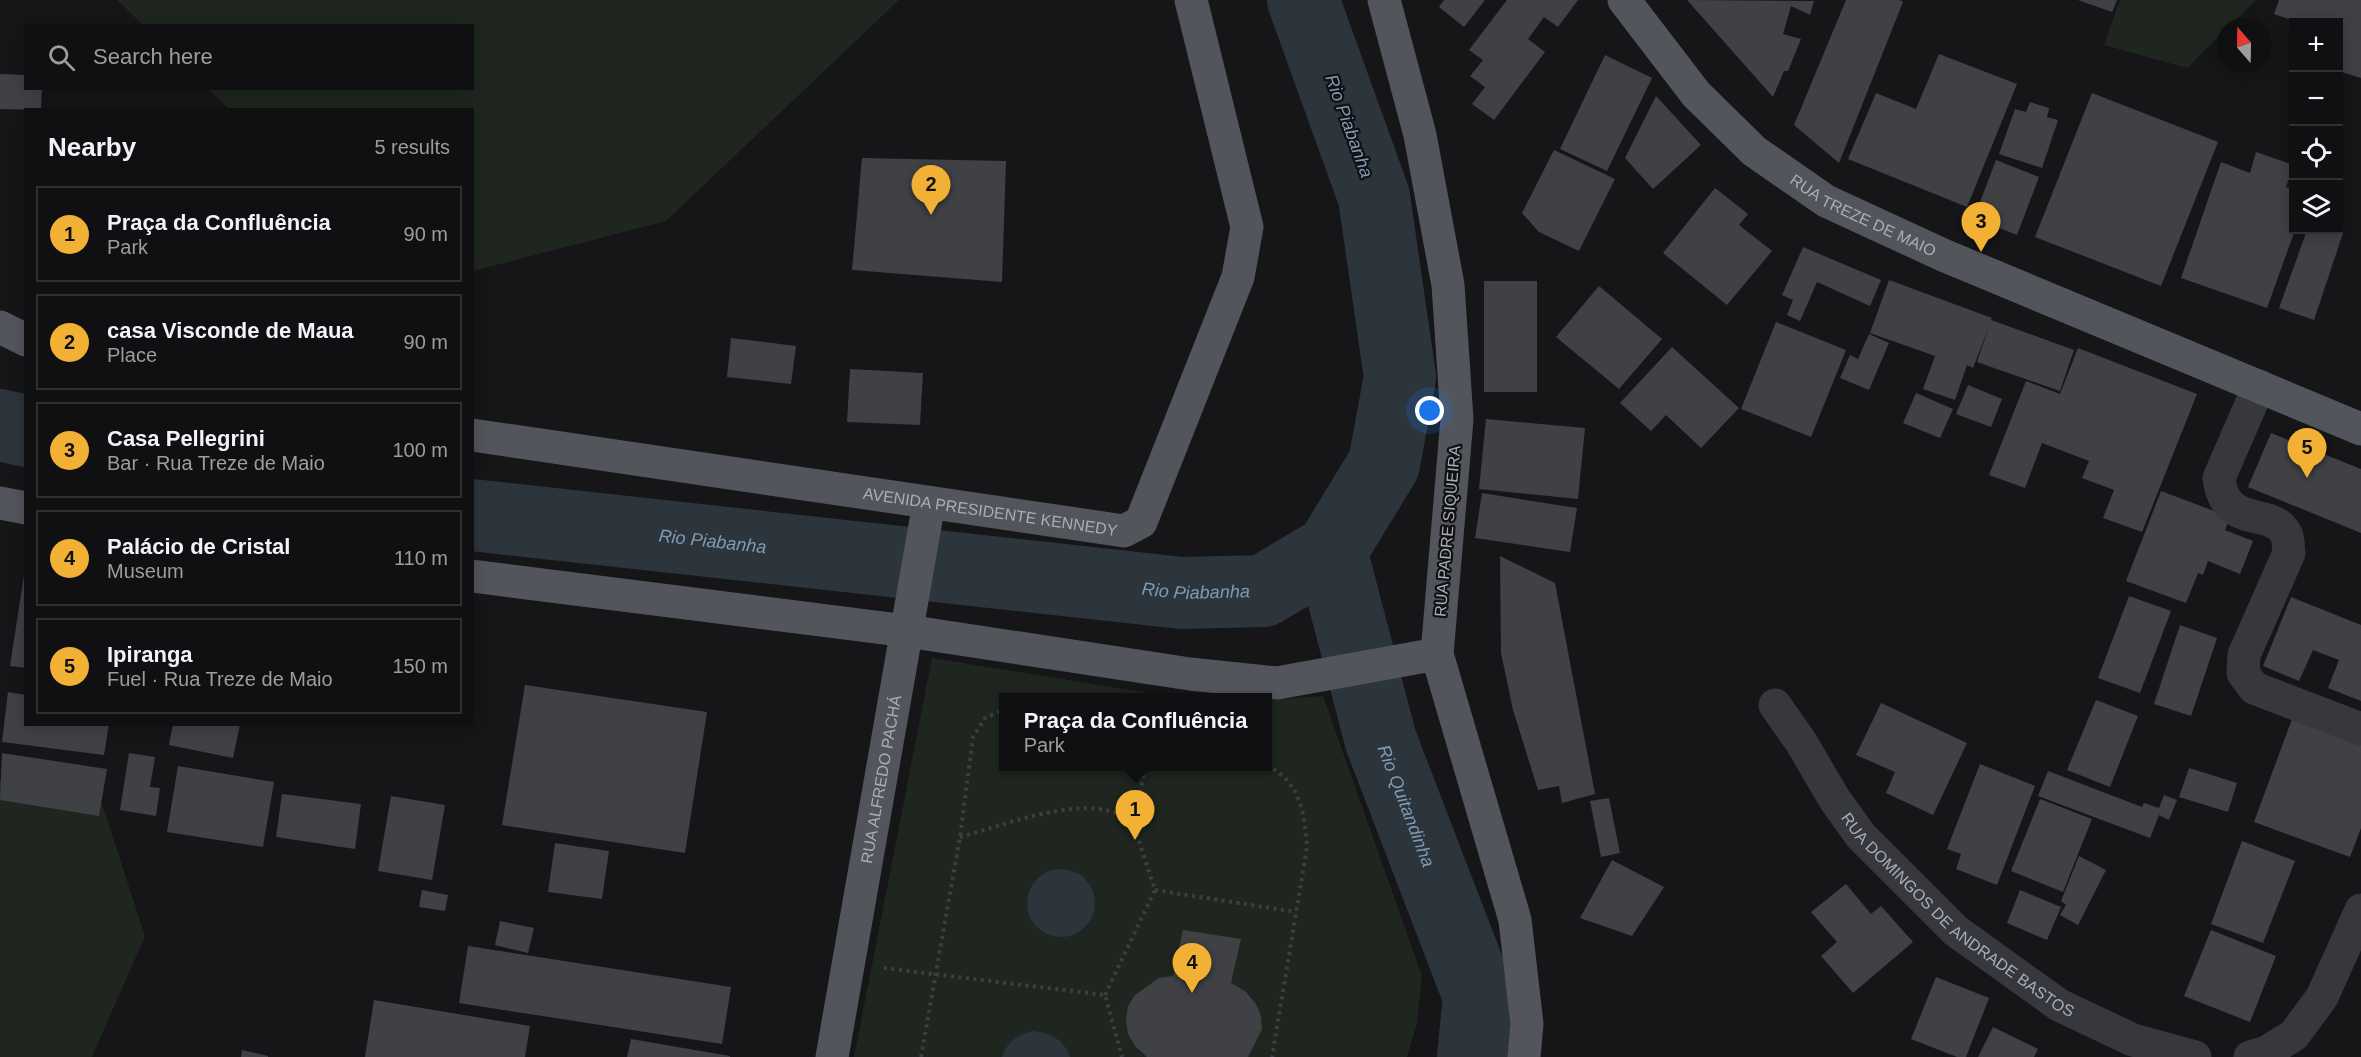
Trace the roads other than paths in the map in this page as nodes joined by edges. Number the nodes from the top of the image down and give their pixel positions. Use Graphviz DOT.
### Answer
graph roads {
  1 [pos="1191,0"];
  2 [pos="1384,0"];
  3 [pos="1624,0"];
  4 [pos="0,327"];
  5 [pos="24,339"];
  6 [pos="2259,386"];
  7 [pos="2361,429"];
  8 [pos="474,435"];
  9 [pos="0,503"];
  10 [pos="24,508"];
  11 [pos="928,511"];
  12 [pos="474,576"];
  13 [pos="909,621"];
  14 [pos="1437,654"];
  15 [pos="1775,705"];
  16 [pos="2361,729"];
  17 [pos="2361,910"];
  18 [pos="832,1057"];
  19 [pos="1524,1057"];
  20 [pos="2195,1057"];
  21 [pos="2250,1057"];
  1 -- 11 [label="main road, AVENIDA PRESIDENTE KENNEDY"];
  2 -- 14 [label="main road, RUA PADRE SIQUEIRA"];
  3 -- 6 [label="main road, RUA TREZE DE MAIO"];
  4 -- 5 [label="main road"];
  6 -- 7 [label="main road, RUA TREZE DE MAIO"];
  6 -- 16 [label="street"];
  8 -- 11 [label="main road, AVENIDA PRESIDENTE KENNEDY"];
  9 -- 10 [label="main road"];
  11 -- 13 [label="main road, RUA ALFREDO PACHÁ"];
  12 -- 13 [label="main road"];
  13 -- 14 [label="main road"];
  13 -- 18 [label="main road, RUA ALFREDO PACHÁ"];
  14 -- 19 [label="main road, RUA PADRE SIQUEIRA"];
  15 -- 20 [label="street, RUA DOMINGOS DE ANDRADE BASTOS"];
  17 -- 21 [label="street"];
}
